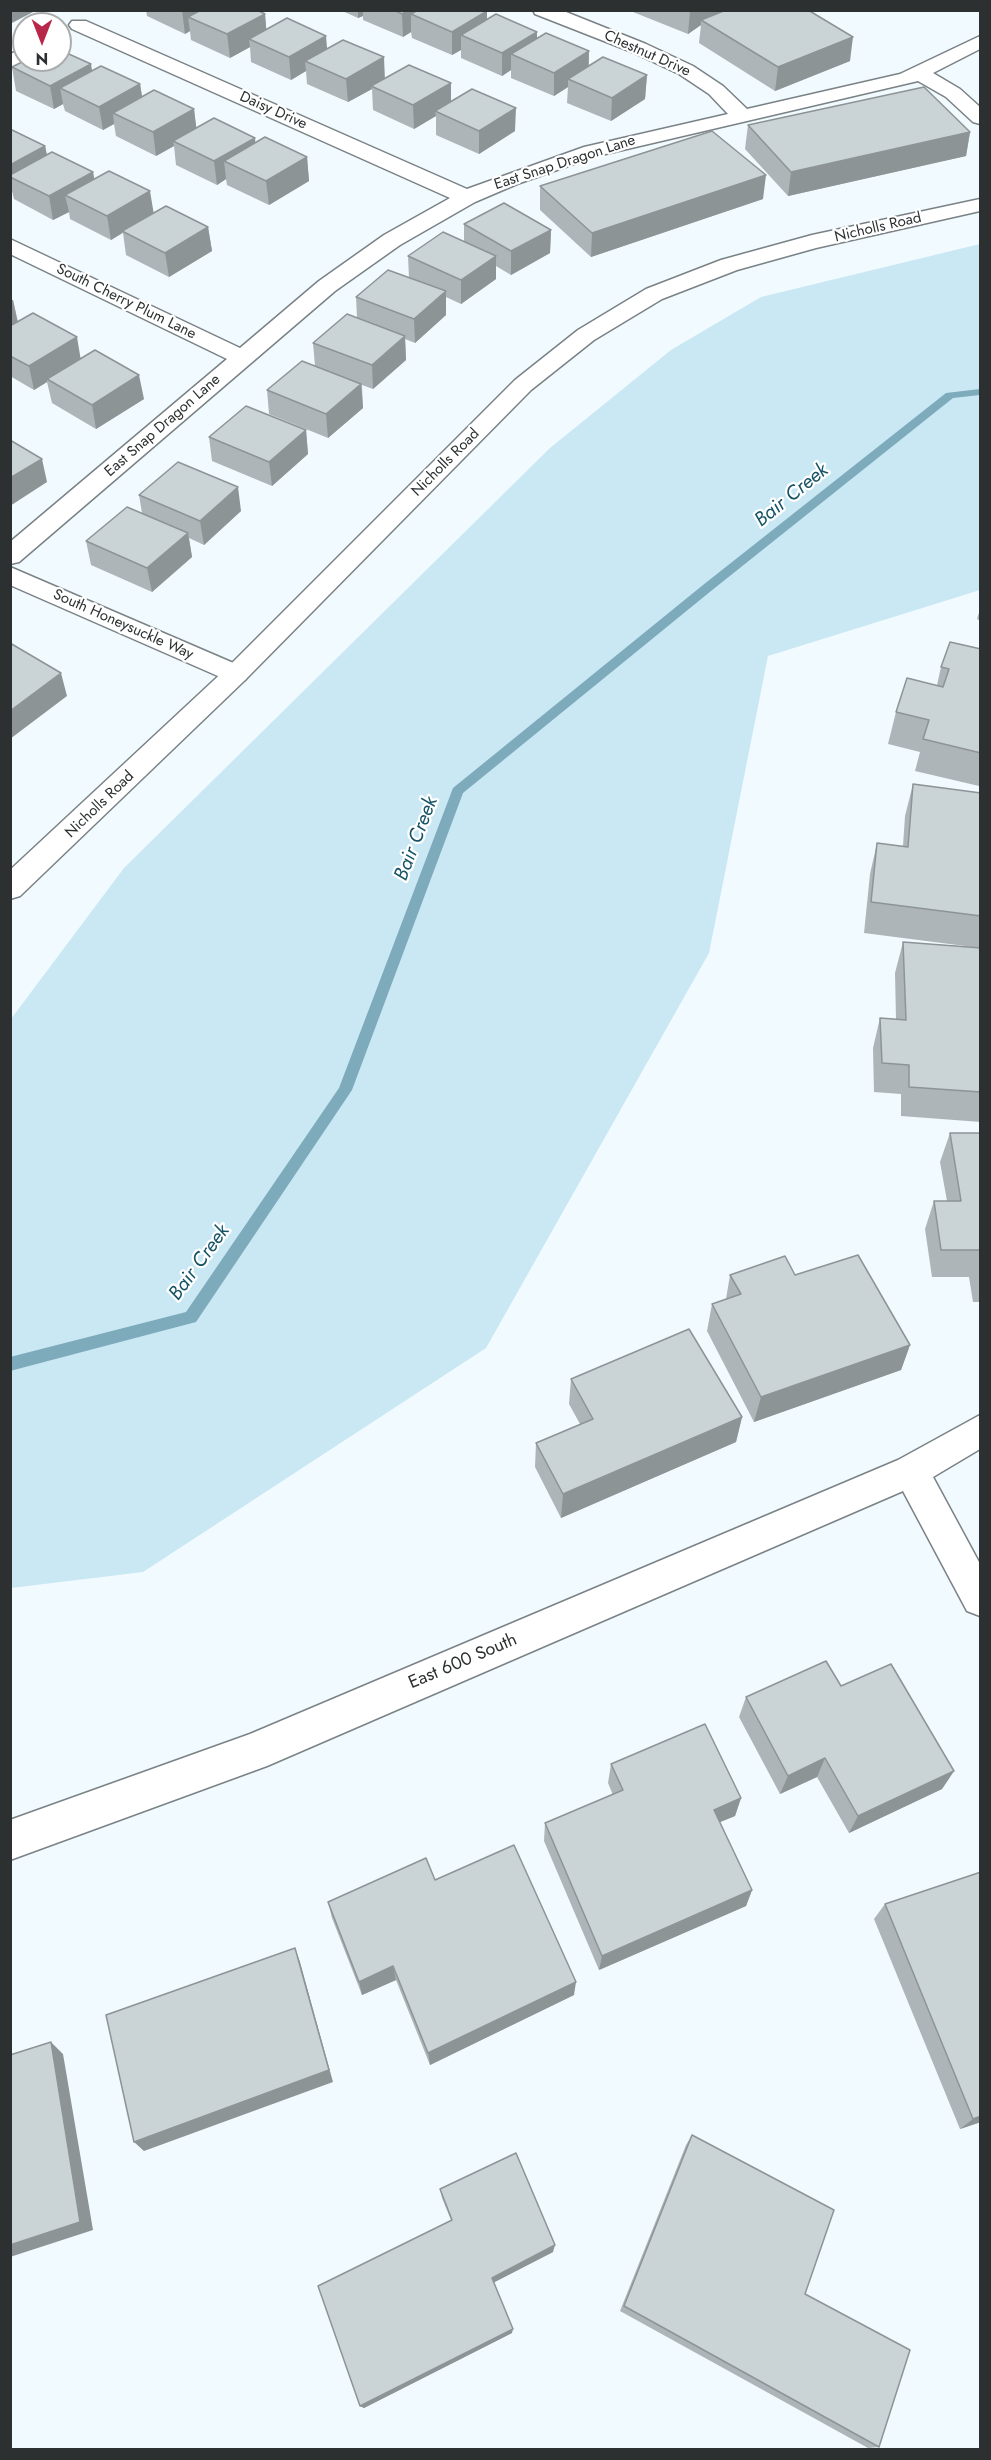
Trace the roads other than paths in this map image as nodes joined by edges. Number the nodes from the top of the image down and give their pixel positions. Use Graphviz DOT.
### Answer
graph roads {
  1 [pos="542,10"];
  2 [pos="97,15"];
  3 [pos="79,26"];
  4 [pos="72,30"];
  5 [pos="981,42"];
  6 [pos="920,74"];
  7 [pos="741,115"];
  8 [pos="981,118"];
  9 [pos="467,197"];
  10 [pos="981,205"];
  11 [pos="10,245"];
  12 [pos="242,358"];
  13 [pos="10,556"];
  14 [pos="10,575"];
  15 [pos="236,674"];
  16 [pos="10,888"];
  17 [pos="981,1431"];
  18 [pos="910,1471"];
  19 [pos="981,1599"];
  20 [pos="10,1840"];
  1 -- 7 [label="street, Chestnut Drive"];
  2 -- 3 [label="street"];
  3 -- 4 [label="street"];
  3 -- 9 [label="street, Daisy Drive"];
  5 -- 6 [label="street, East Snap Dragon Lane"];
  6 -- 7 [label="street, East Snap Dragon Lane"];
  6 -- 8 [label="street"];
  7 -- 9 [label="street, East Snap Dragon Lane"];
  9 -- 12 [label="street, East Snap Dragon Lane"];
  10 -- 15 [label="street, Nicholls Road"];
  11 -- 12 [label="street, South Cherry Plum Lane"];
  12 -- 13 [label="street, East Snap Dragon Lane"];
  14 -- 15 [label="street, South Honeysuckle Way"];
  15 -- 16 [label="street, Nicholls Road"];
  17 -- 18 [label="street, East 600 South"];
  18 -- 19 [label="street"];
  18 -- 20 [label="street, East 600 South"];
}
